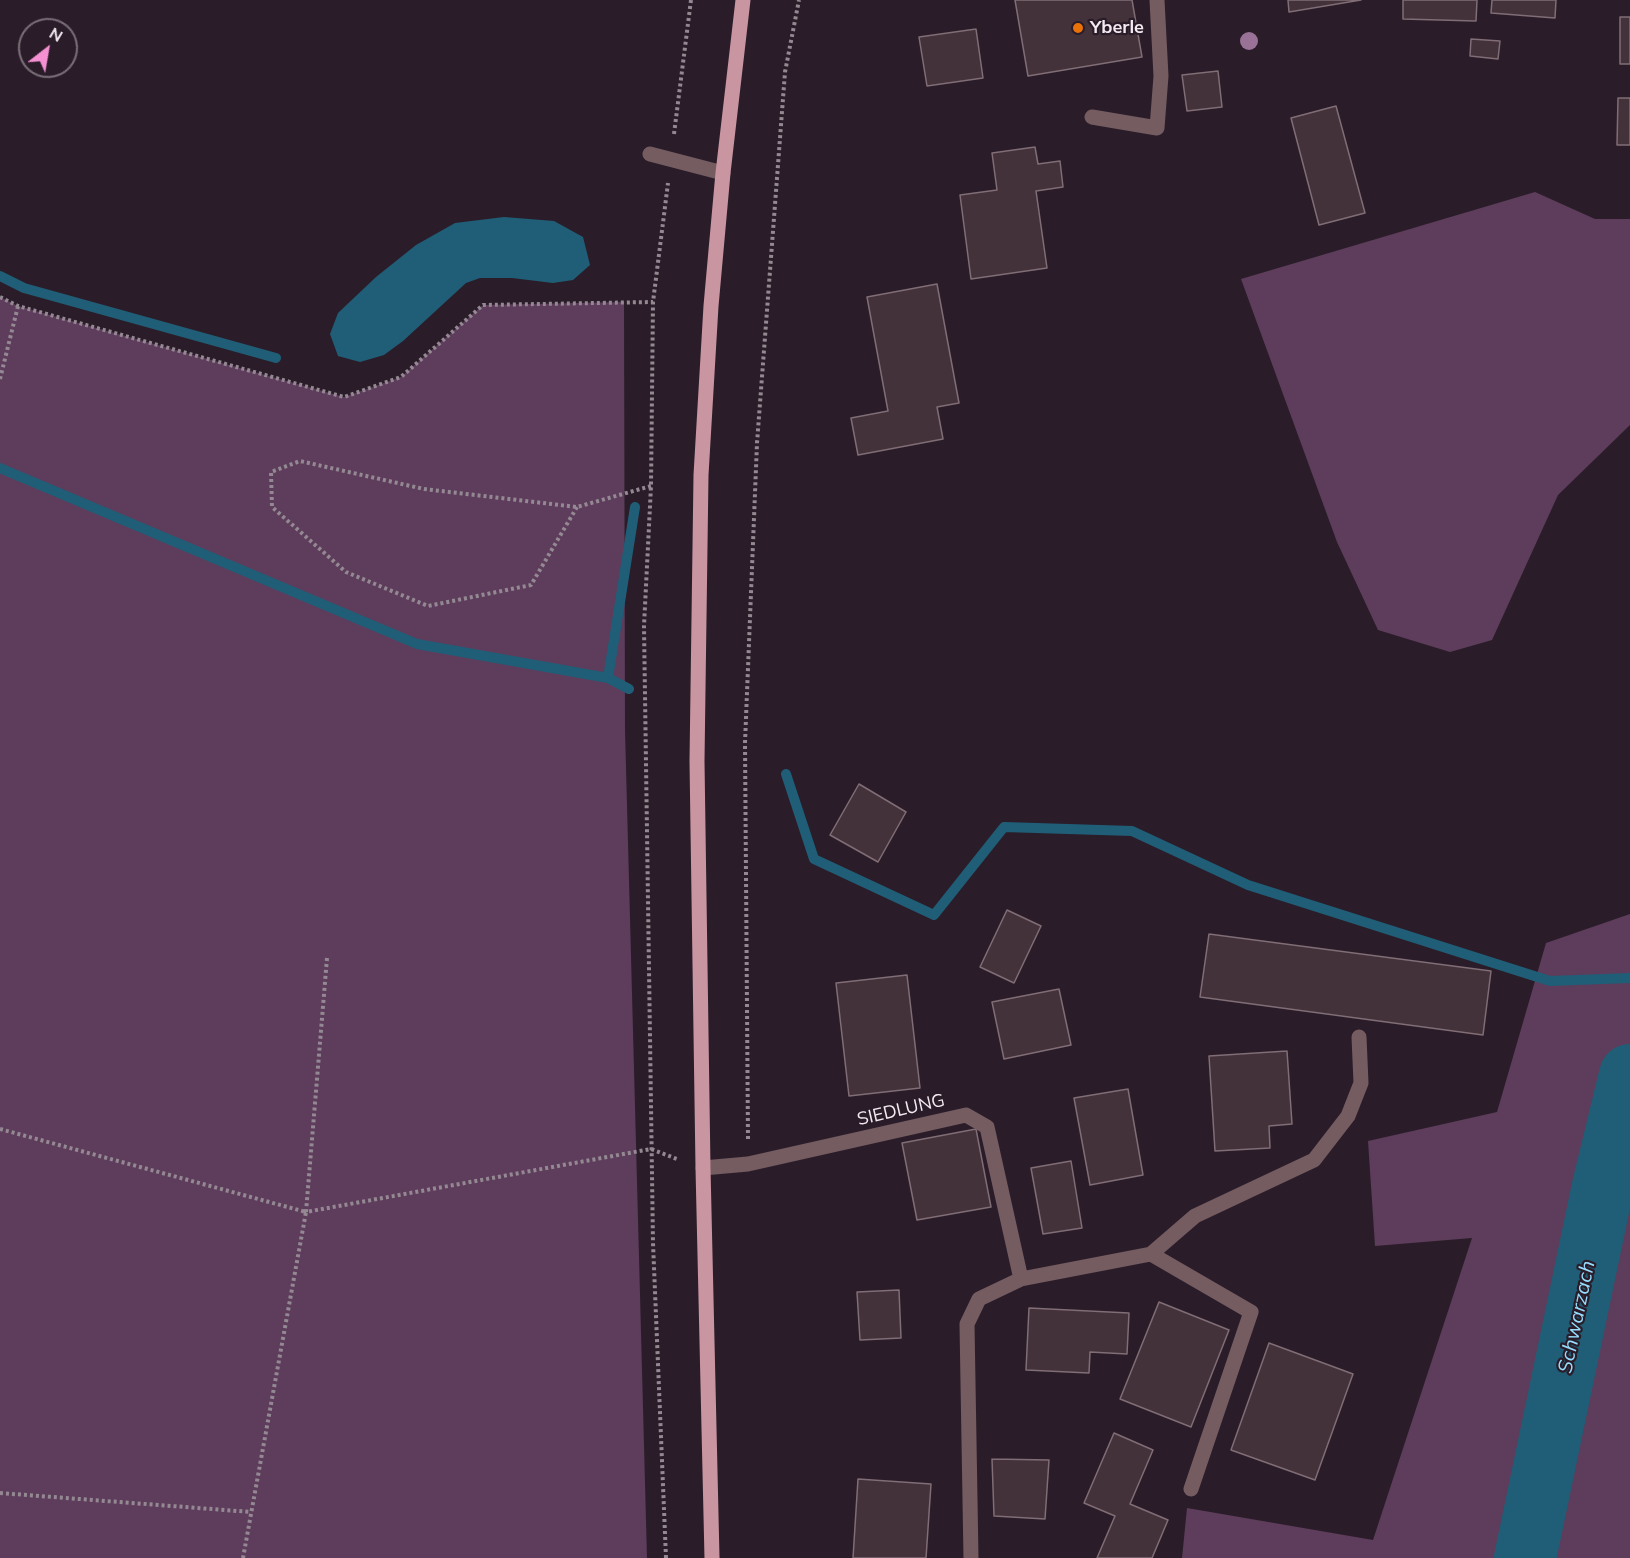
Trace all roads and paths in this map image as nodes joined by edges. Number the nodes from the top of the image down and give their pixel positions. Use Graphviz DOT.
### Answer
graph roads {
  1 [pos="743,0"];
  2 [pos="799,0"];
  3 [pos="1157,0"];
  4 [pos="1092,117"];
  5 [pos="650,154"];
  6 [pos="723,173"];
  7 [pos="0,297"];
  8 [pos="18,306"];
  9 [pos="0,379"];
  10 [pos="651,486"];
  11 [pos="577,507"];
  12 [pos="327,958"];
  13 [pos="1359,1037"];
  14 [pos="0,1129"];
  15 [pos="651,1149"];
  16 [pos="748,1164"];
  17 [pos="703,1168"];
  18 [pos="306,1212"];
  19 [pos="1151,1254"];
  20 [pos="1021,1279"];
  21 [pos="1191,1489"];
  22 [pos="0,1493"];
  23 [pos="251,1512"];
  24 [pos="243,1558"];
  25 [pos="666,1558"];
  26 [pos="712,1558"];
  27 [pos="971,1558"];
  1 -- 6 [label="main road"];
  2 -- 16 [label="path"];
  3 -- 4 [label="street"];
  5 -- 6 [label="street"];
  6 -- 17 [label="main road"];
  7 -- 8 [label="path"];
  8 -- 9 [label="path"];
  8 -- 10 [label="path"];
  10 -- 11 [label="path"];
  10 -- 15 [label="path"];
  11 -- 11 [label="path"];
  12 -- 18 [label="path"];
  13 -- 19 [label="street"];
  14 -- 18 [label="path"];
  15 -- 18 [label="path"];
  15 -- 25 [label="path"];
  16 -- 17 [label="street, SIEDLUNG"];
  16 -- 20 [label="street, SIEDLUNG"];
  17 -- 26 [label="main road"];
  18 -- 23 [label="path"];
  19 -- 20 [label="street"];
  19 -- 21 [label="street"];
  20 -- 27 [label="street"];
  22 -- 23 [label="path"];
  23 -- 24 [label="path"];
}
